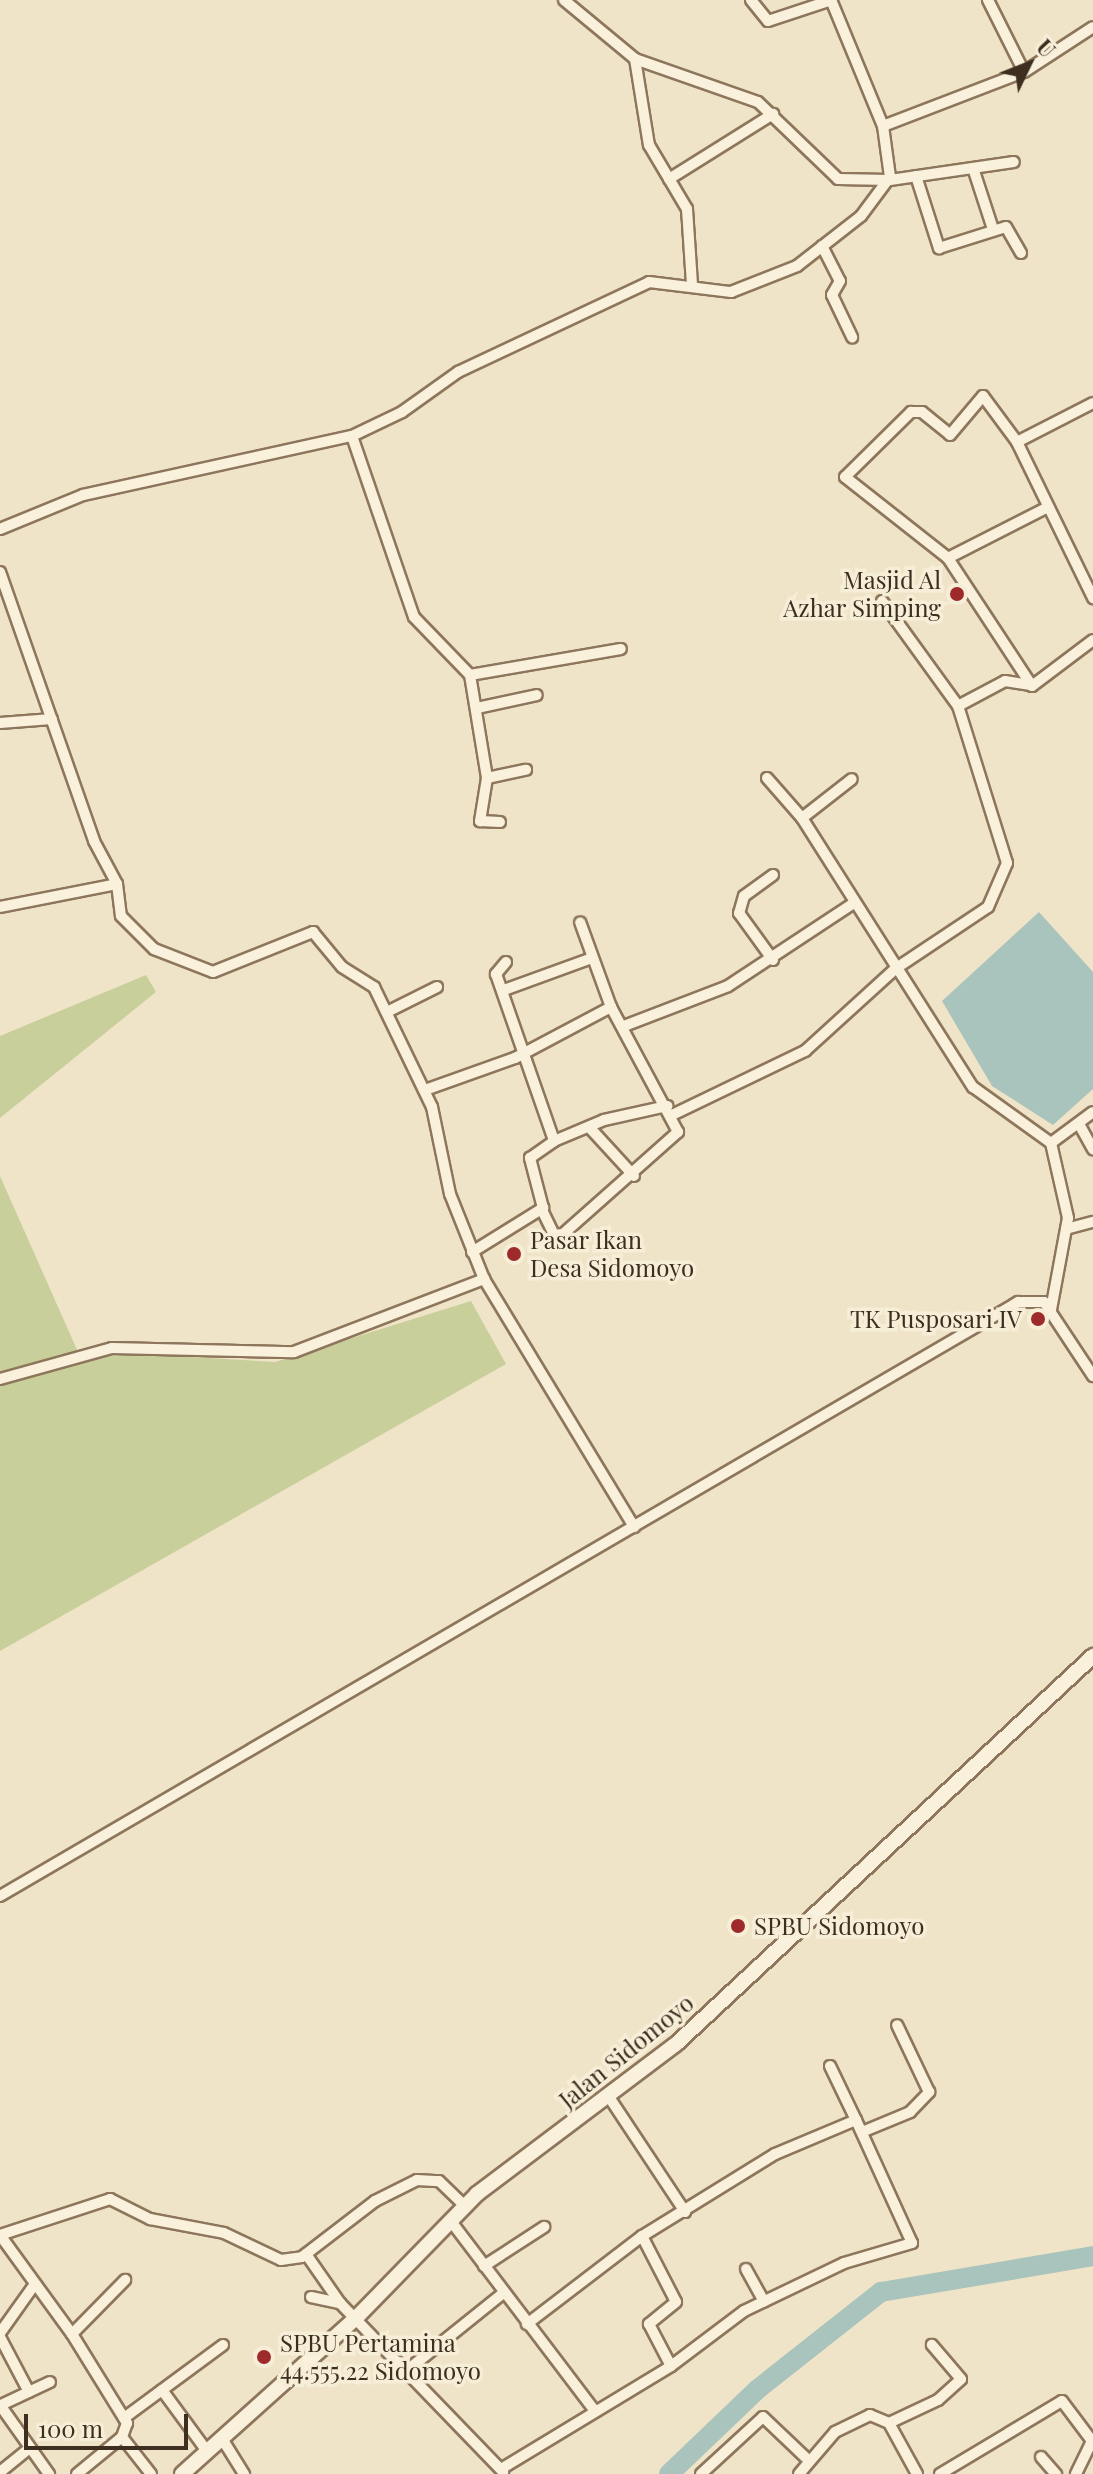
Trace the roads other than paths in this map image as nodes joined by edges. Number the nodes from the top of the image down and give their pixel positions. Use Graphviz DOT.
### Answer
graph roads {
  1 [pos="564,0"];
  2 [pos="751,0"];
  3 [pos="831,0"];
  4 [pos="988,0"];
  5 [pos="1093,27"];
  6 [pos="635,59"];
  7 [pos="1024,72"];
  8 [pos="773,114"];
  9 [pos="883,126"];
  10 [pos="1014,162"];
  11 [pos="974,171"];
  12 [pos="890,172"];
  13 [pos="916,176"];
  14 [pos="669,179"];
  15 [pos="993,229"];
  16 [pos="822,246"];
  17 [pos="1021,253"];
  18 [pos="692,285"];
  19 [pos="852,337"];
  20 [pos="1093,403"];
  21 [pos="352,436"];
  22 [pos="1017,442"];
  23 [pos="1048,507"];
  24 [pos="0,529"];
  25 [pos="948,558"];
  26 [pos="0,572"];
  27 [pos="1093,598"];
  28 [pos="882,601"];
  29 [pos="1093,640"];
  30 [pos="621,649"];
  31 [pos="470,675"];
  32 [pos="1032,686"];
  33 [pos="537,695"];
  34 [pos="958,706"];
  35 [pos="477,708"];
  36 [pos="52,719"];
  37 [pos="0,723"];
  38 [pos="526,770"];
  39 [pos="487,778"];
  40 [pos="767,778"];
  41 [pos="852,779"];
  42 [pos="802,818"];
  43 [pos="500,822"];
  44 [pos="773,875"];
  45 [pos="117,884"];
  46 [pos="854,903"];
  47 [pos="0,907"];
  48 [pos="580,922"];
  49 [pos="592,958"];
  50 [pos="773,960"];
  51 [pos="506,962"];
  52 [pos="895,969"];
  53 [pos="437,987"];
  54 [pos="504,990"];
  55 [pos="611,1007"];
  56 [pos="387,1012"];
  57 [pos="624,1026"];
  58 [pos="521,1055"];
  59 [pos="425,1090"];
  60 [pos="670,1111"];
  61 [pos="1093,1112"];
  62 [pos="1079,1124"];
  63 [pos="590,1128"];
  64 [pos="554,1141"];
  65 [pos="1051,1143"];
  66 [pos="1093,1149"];
  67 [pos="634,1176"];
  68 [pos="542,1210"];
  69 [pos="1093,1222"];
  70 [pos="1066,1229"];
  71 [pos="472,1252"];
  72 [pos="484,1279"];
  73 [pos="1051,1310"];
  74 [pos="1090,1359"];
  75 [pos="1093,1376"];
  76 [pos="0,1379"];
  77 [pos="634,1527"];
  78 [pos="1093,1656"];
  79 [pos="0,1896"];
  80 [pos="897,2025"];
  81 [pos="830,2066"];
  82 [pos="609,2097"];
  83 [pos="856,2120"];
  84 [pos="862,2132"];
  85 [pos="465,2206"];
  86 [pos="685,2212"];
  87 [pos="450,2220"];
  88 [pos="544,2227"];
  89 [pos="0,2235"];
  90 [pos="642,2236"];
  91 [pos="306,2254"];
  92 [pos="484,2266"];
  93 [pos="746,2269"];
  94 [pos="125,2280"];
  95 [pos="35,2284"];
  96 [pos="502,2294"];
  97 [pos="311,2297"];
  98 [pos="764,2301"];
  99 [pos="340,2303"];
  100 [pos="353,2319"];
  101 [pos="527,2324"];
  102 [pos="72,2334"];
  103 [pos="0,2335"];
  104 [pos="223,2345"];
  105 [pos="932,2345"];
  106 [pos="671,2366"];
  107 [pos="405,2372"];
  108 [pos="50,2382"];
  109 [pos="162,2390"];
  110 [pos="29,2392"];
  111 [pos="0,2405"];
  112 [pos="595,2411"];
  113 [pos="124,2418"];
  114 [pos="889,2423"];
  115 [pos="122,2437"];
  116 [pos="221,2437"];
  117 [pos="1092,2440"];
  118 [pos="30,2448"];
  119 [pos="207,2451"];
  120 [pos="1041,2457"];
  121 [pos="806,2458"];
  122 [pos="0,2472"];
  123 [pos="503,2472"];
  124 [pos="49,2474"];
  125 [pos="77,2474"];
  126 [pos="151,2474"];
  127 [pos="182,2474"];
  128 [pos="244,2474"];
  129 [pos="701,2474"];
  130 [pos="799,2474"];
  131 [pos="917,2474"];
  132 [pos="940,2474"];
  133 [pos="1056,2474"];
  134 [pos="1076,2474"];
  1 -- 6 [label="street"];
  2 -- 3 [label="street"];
  3 -- 9 [label="street"];
  4 -- 7 [label="street"];
  5 -- 7 [label="street"];
  6 -- 8 [label="street"];
  6 -- 14 [label="street"];
  7 -- 9 [label="street"];
  8 -- 12 [label="street"];
  8 -- 14 [label="street"];
  9 -- 12 [label="street"];
  10 -- 11 [label="street"];
  11 -- 13 [label="street"];
  11 -- 15 [label="street"];
  12 -- 13 [label="street"];
  12 -- 16 [label="street"];
  13 -- 15 [label="street"];
  14 -- 18 [label="street"];
  15 -- 17 [label="street"];
  16 -- 18 [label="street"];
  16 -- 19 [label="street"];
  18 -- 21 [label="street"];
  20 -- 22 [label="street"];
  21 -- 24 [label="street"];
  21 -- 31 [label="street"];
  22 -- 23 [label="street"];
  22 -- 25 [label="street"];
  23 -- 25 [label="street"];
  23 -- 27 [label="street"];
  25 -- 32 [label="street"];
  26 -- 36 [label="street"];
  28 -- 34 [label="street"];
  29 -- 32 [label="street"];
  30 -- 31 [label="street"];
  31 -- 35 [label="street"];
  32 -- 34 [label="street"];
  33 -- 35 [label="street"];
  34 -- 52 [label="street"];
  35 -- 39 [label="street"];
  36 -- 37 [label="street"];
  36 -- 45 [label="street"];
  38 -- 39 [label="street"];
  39 -- 43 [label="street"];
  40 -- 42 [label="street"];
  41 -- 42 [label="street"];
  42 -- 46 [label="street"];
  44 -- 50 [label="street"];
  45 -- 47 [label="street"];
  45 -- 56 [label="street"];
  46 -- 50 [label="street"];
  46 -- 52 [label="street"];
  48 -- 49 [label="street"];
  49 -- 54 [label="street"];
  49 -- 55 [label="street"];
  50 -- 57 [label="street"];
  51 -- 54 [label="street"];
  52 -- 60 [label="street"];
  52 -- 65 [label="street"];
  53 -- 56 [label="street"];
  54 -- 58 [label="street"];
  55 -- 57 [label="street"];
  55 -- 58 [label="street"];
  56 -- 59 [label="street"];
  57 -- 60 [label="street"];
  58 -- 59 [label="street"];
  58 -- 64 [label="street"];
  59 -- 71 [label="street"];
  60 -- 63 [label="street"];
  60 -- 67 [label="street"];
  61 -- 62 [label="street"];
  62 -- 65 [label="street"];
  62 -- 66 [label="street"];
  63 -- 64 [label="street"];
  63 -- 67 [label="street"];
  64 -- 68 [label="street"];
  65 -- 70 [label="street"];
  67 -- 68 [label="street"];
  68 -- 71 [label="street"];
  69 -- 70 [label="street"];
  70 -- 73 [label="street"];
  71 -- 72 [label="street"];
  72 -- 76 [label="street"];
  72 -- 77 [label="street"];
  73 -- 74 [label="street"];
  73 -- 77 [label="street"];
  74 -- 75 [label="street"];
  77 -- 79 [label="street"];
  78 -- 82 [label="main road, Jalan Sidomoyo"];
  80 -- 84 [label="street"];
  81 -- 83 [label="street"];
  82 -- 85 [label="main road, Jalan Sidomoyo"];
  82 -- 86 [label="street"];
  83 -- 84 [label="street"];
  83 -- 86 [label="street"];
  84 -- 98 [label="street"];
  85 -- 87 [label="main road, Jalan Sidomoyo"];
  85 -- 91 [label="street"];
  86 -- 90 [label="street"];
  87 -- 92 [label="street"];
  87 -- 100 [label="main road, Jalan Sidomoyo"];
  88 -- 92 [label="street"];
  89 -- 91 [label="street"];
  89 -- 95 [label="street"];
  90 -- 101 [label="street"];
  90 -- 106 [label="street"];
  91 -- 99 [label="street"];
  92 -- 96 [label="street"];
  93 -- 98 [label="street"];
  94 -- 102 [label="street"];
  95 -- 102 [label="street"];
  95 -- 103 [label="street"];
  96 -- 101 [label="street"];
  96 -- 107 [label="street"];
  97 -- 99 [label="street"];
  98 -- 106 [label="street"];
  99 -- 100 [label="street"];
  100 -- 107 [label="street"];
  100 -- 116 [label="main road, Jalan Sidomoyo"];
  101 -- 112 [label="street"];
  102 -- 113 [label="street"];
  103 -- 110 [label="street"];
  104 -- 109 [label="street"];
  105 -- 114 [label="street"];
  106 -- 112 [label="street"];
  107 -- 123 [label="street"];
  108 -- 110 [label="street"];
  109 -- 113 [label="street"];
  109 -- 119 [label="street"];
  110 -- 111 [label="street"];
  111 -- 118 [label="street"];
  112 -- 123 [label="street"];
  113 -- 115 [label="street"];
  114 -- 121 [label="street"];
  114 -- 131 [label="street"];
  115 -- 125 [label="street"];
  115 -- 126 [label="street"];
  116 -- 119 [label="main road, Jalan Sidomoyo"];
  116 -- 128 [label="street"];
  117 -- 132 [label="street"];
  117 -- 134 [label="street"];
  118 -- 122 [label="street"];
  118 -- 124 [label="street"];
  119 -- 127 [label="main road, Jalan Sidomoyo"];
  120 -- 133 [label="street"];
  121 -- 129 [label="street"];
  121 -- 130 [label="street"];
}
